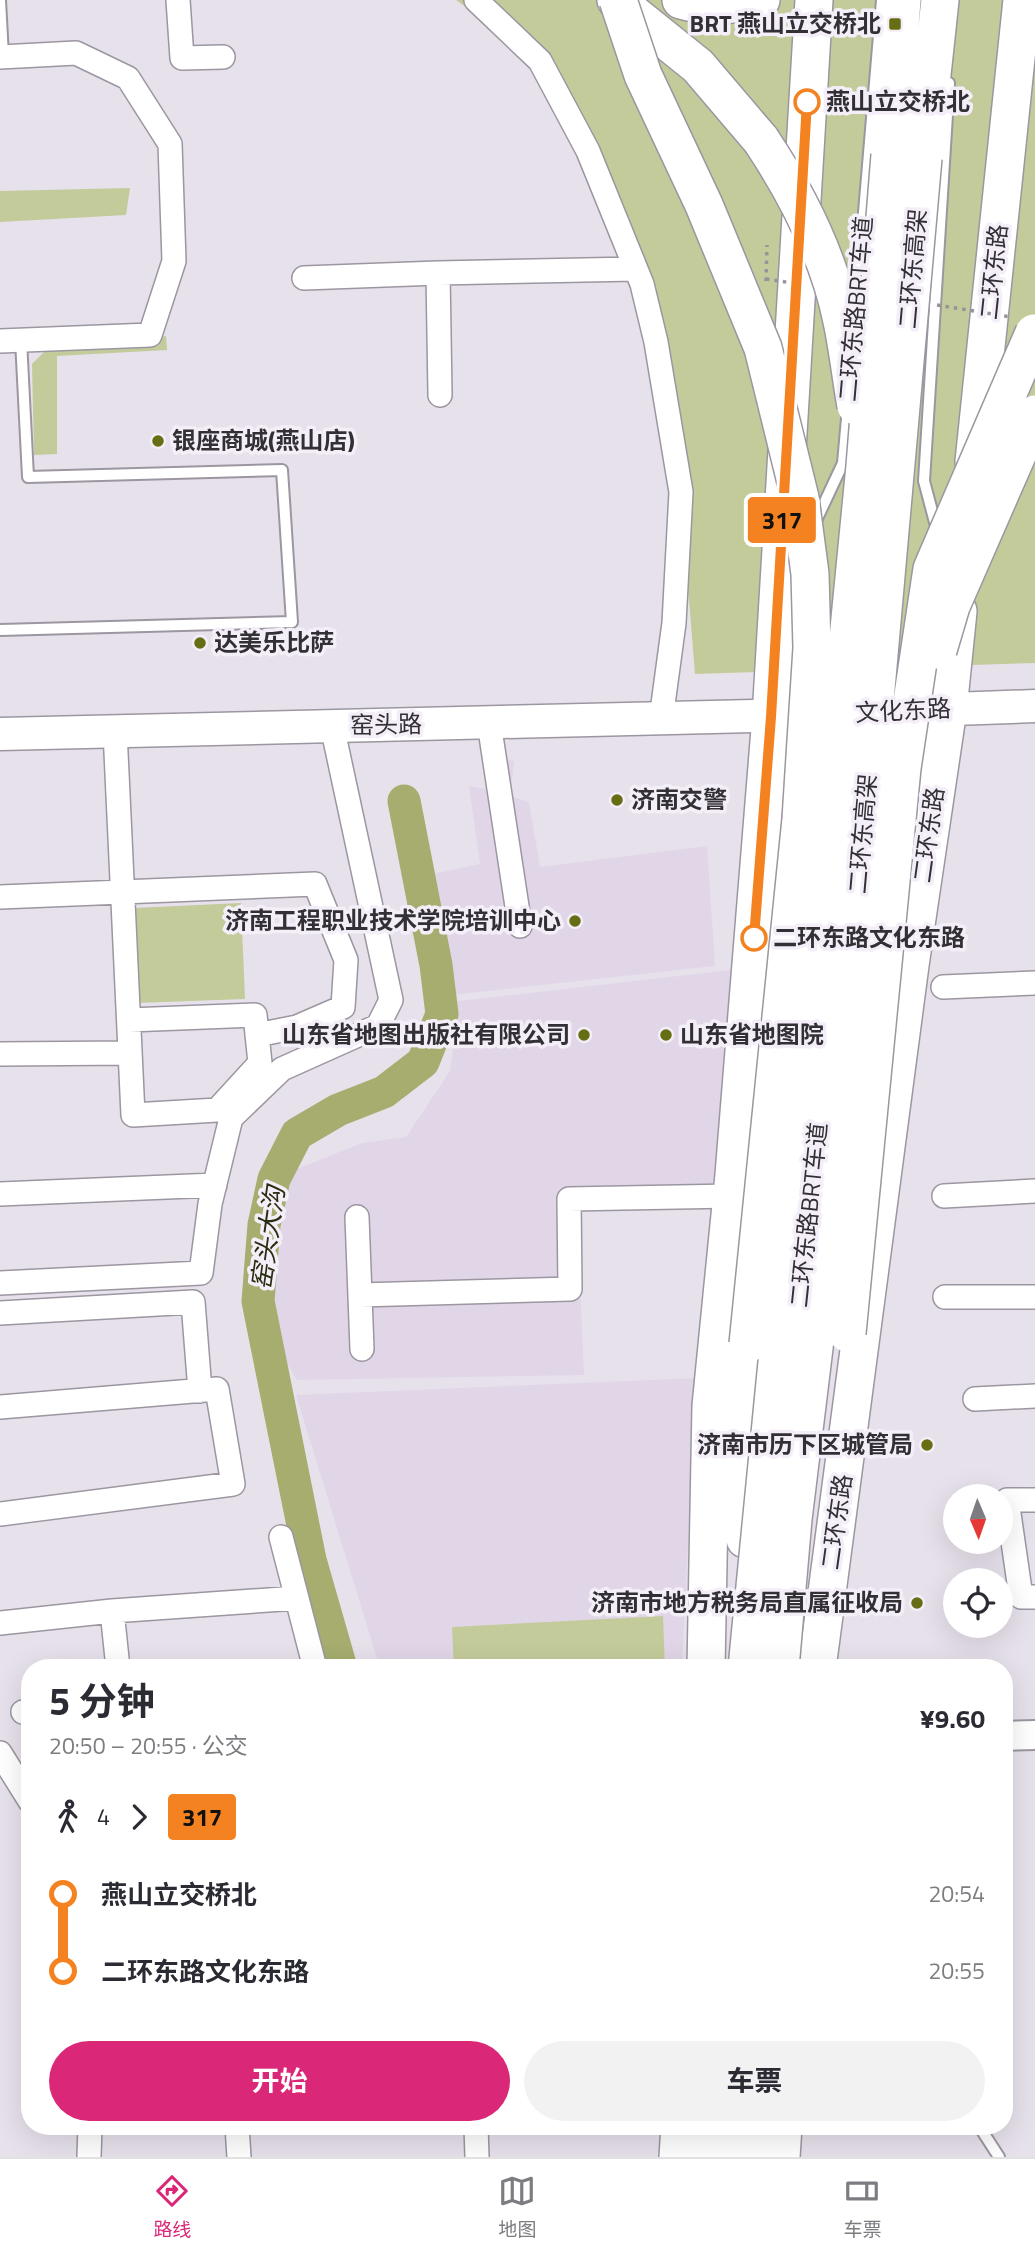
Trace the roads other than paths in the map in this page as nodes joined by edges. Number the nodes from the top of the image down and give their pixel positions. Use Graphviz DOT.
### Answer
graph roads {
  1 [pos="0,0"];
  2 [pos="178,0"];
  3 [pos="476,0"];
  4 [pos="617,0"];
  5 [pos="681,0"];
  6 [pos="761,0"];
  7 [pos="814,0"];
  8 [pos="882,0"];
  9 [pos="902,0"];
  10 [pos="940,0"];
  11 [pos="1023,0"];
  12 [pos="1,57"];
  13 [pos="223,57"];
  14 [pos="950,69"];
  15 [pos="635,269"];
  16 [pos="438,273"];
  17 [pos="304,278"];
  18 [pos="1035,331"];
  19 [pos="10,340"];
  20 [pos="440,395"];
  21 [pos="1035,414"];
  22 [pos="865,466"];
  23 [pos="799,557"];
  24 [pos="944,560"];
  25 [pos="793,569"];
  26 [pos="948,573"];
  27 [pos="776,604"];
  28 [pos="958,613"];
  29 [pos="0,630"];
  30 [pos="1035,706"];
  31 [pos="948,709"];
  32 [pos="771,717"];
  33 [pos="661,719"];
  34 [pos="489,723"];
  35 [pos="332,726"];
  36 [pos="115,732"];
  37 [pos="0,734"];
  38 [pos="819,742"];
  39 [pos="831,749"];
  40 [pos="890,753"];
  41 [pos="843,755"];
  42 [pos="855,761"];
  43 [pos="122,891"];
  44 [pos="0,897"];
  45 [pos="520,926"];
  46 [pos="1035,983"];
  47 [pos="943,987"];
  48 [pos="128,1020"];
  49 [pos="257,1035"];
  50 [pos="130,1053"];
  51 [pos="0,1054"];
  52 [pos="215,1185"];
  53 [pos="1035,1191"];
  54 [pos="0,1194"];
  55 [pos="732,1196"];
  56 [pos="944,1196"];
  57 [pos="357,1217"];
  58 [pos="0,1283"];
  59 [pos="360,1295"];
  60 [pos="945,1297"];
  61 [pos="1035,1297"];
  62 [pos="0,1313"];
  63 [pos="362,1349"];
  64 [pos="200,1391"];
  65 [pos="1035,1395"];
  66 [pos="975,1399"];
  67 [pos="0,1406"];
  68 [pos="1035,1500"];
  69 [pos="0,1514"];
  70 [pos="281,1537"];
  71 [pos="1035,1597"];
  72 [pos="297,1598"];
  73 [pos="112,1611"];
  74 [pos="0,1623"];
  75 [pos="117,1659"];
  76 [pos="313,1659"];
  77 [pos="706,1659"];
  78 [pos="746,1659"];
  79 [pos="747,1659"];
  80 [pos="783,1659"];
  81 [pos="784,1659"];
  82 [pos="818,1659"];
  83 [pos="1035,1735"];
  84 [pos="1013,1736"];
  85 [pos="0,1753"];
  86 [pos="21,1787"];
  87 [pos="90,2135"];
  88 [pos="238,2135"];
  89 [pos="476,2135"];
  90 [pos="679,2135"];
  91 [pos="715,2135"];
  92 [pos="749,2135"];
  93 [pos="782,2135"];
  94 [pos="985,2135"];
  95 [pos="89,2157"];
  96 [pos="239,2157"];
  97 [pos="477,2157"];
  98 [pos="678,2157"];
  99 [pos="713,2157"];
  100 [pos="748,2157"];
  101 [pos="781,2157"];
  102 [pos="999,2157"];
  1 -- 12 [label="lane"];
  2 -- 13 [label="street"];
  3 -- 15 [label="street"];
  4 -- 22 [label="highway, bridge"];
  4 -- 78 [label="highway, bridge"];
  5 -- 6 [label="highway"];
  7 -- 27 [label="highway"];
  8 -- 23 [label="lane, 二环东路BRT车道"];
  9 -- 22 [label="highway, 二环东高架, bridge"];
  10 -- 80 [label="highway, 二环东高架, bridge"];
  11 -- 28 [label="highway, 二环东路"];
  12 -- 19 [label="street"];
  14 -- 24 [label="lane"];
  15 -- 16 [label="street"];
  15 -- 33 [label="street"];
  16 -- 17 [label="street"];
  16 -- 20 [label="street"];
  18 -- 40 [label="highway, bridge"];
  19 -- 29 [label="lane"];
  21 -- 40 [label="highway, bridge"];
  22 -- 79 [label="highway, 二环东高架, bridge"];
  25 -- 27 [label="lane"];
  26 -- 28 [label="lane"];
  27 -- 32 [label="highway"];
  28 -- 31 [label="highway, 二环东路"];
  30 -- 31 [label="main road, 文化东路"];
  31 -- 32 [label="main road, 文化东路"];
  31 -- 40 [label="lane"];
  31 -- 82 [label="highway, 二环东路"];
  32 -- 33 [label="main road, 窑头路"];
  32 -- 38 [label="lane"];
  32 -- 55 [label="highway"];
  33 -- 34 [label="main road, 窑头路"];
  34 -- 35 [label="main road, 窑头路"];
  34 -- 45 [label="street"];
  35 -- 36 [label="main road, 窑头路"];
  35 -- 52 [label="street"];
  36 -- 37 [label="main road, 窑头路"];
  36 -- 43 [label="street"];
  39 -- 41 [label="lane"];
  40 -- 42 [label="lane"];
  40 -- 81 [label="highway, bridge"];
  43 -- 44 [label="street"];
  43 -- 48 [label="street"];
  43 -- 49 [label="street"];
  46 -- 47 [label="street"];
  48 -- 49 [label="street"];
  48 -- 50 [label="street"];
  49 -- 50 [label="street"];
  50 -- 51 [label="street"];
  52 -- 54 [label="street"];
  52 -- 58 [label="street"];
  53 -- 56 [label="street"];
  55 -- 59 [label="street"];
  55 -- 77 [label="highway"];
  57 -- 59 [label="street"];
  59 -- 63 [label="street"];
  60 -- 61 [label="street"];
  62 -- 64 [label="street"];
  64 -- 67 [label="street"];
  64 -- 69 [label="street"];
  65 -- 66 [label="street"];
  68 -- 71 [label="street"];
  70 -- 72 [label="street"];
  72 -- 73 [label="street"];
  72 -- 76 [label="street"];
  73 -- 74 [label="street"];
  73 -- 75 [label="street"];
  83 -- 84 [label="street"];
  85 -- 86 [label="street"];
  87 -- 95 [label="street"];
  88 -- 96 [label="street"];
  89 -- 97 [label="street"];
  90 -- 98 [label="highway"];
  91 -- 99 [label="highway"];
  92 -- 100 [label="highway"];
  93 -- 101 [label="highway"];
  94 -- 102 [label="lane"];
}
